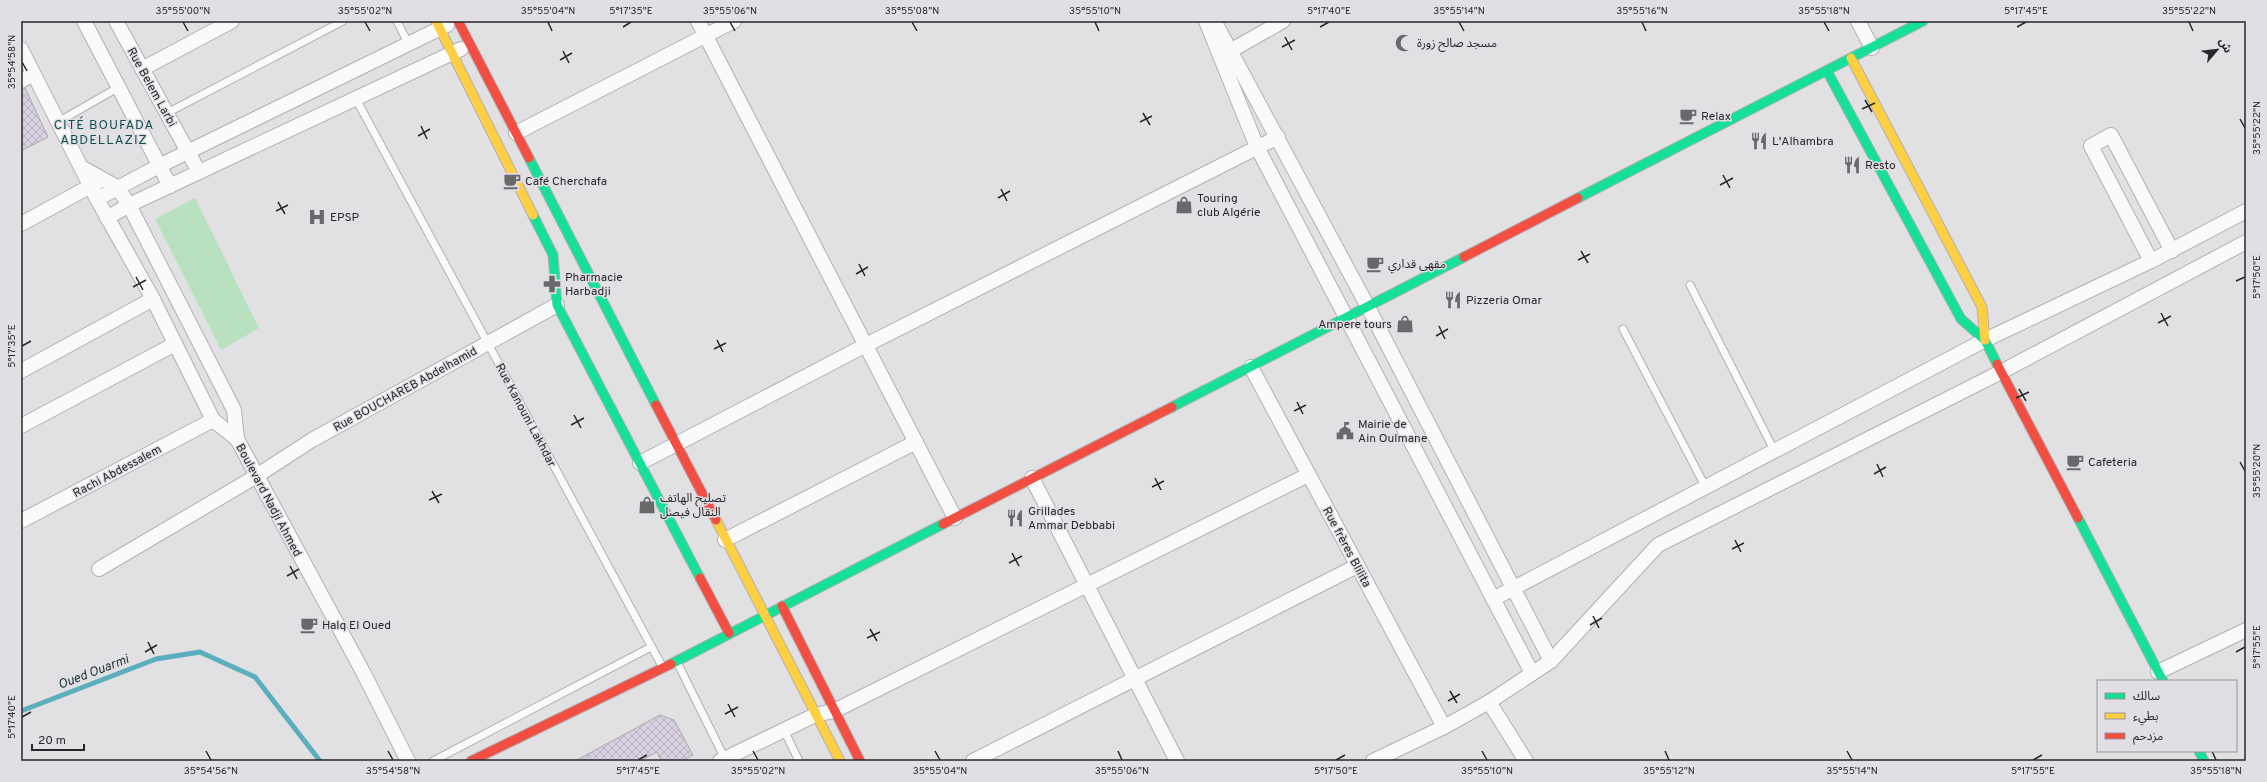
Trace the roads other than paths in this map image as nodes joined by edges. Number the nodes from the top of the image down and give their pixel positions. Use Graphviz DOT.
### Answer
graph roads {
  1 [pos="84,21"];
  2 [pos="116,21"];
  3 [pos="232,21"];
  4 [pos="343,21"];
  5 [pos="397,21"];
  6 [pos="454,21"];
  7 [pos="458,21"];
  8 [pos="698,21"];
  9 [pos="734,21"];
  10 [pos="1206,21"];
  11 [pos="1214,21"];
  12 [pos="1283,21"];
  13 [pos="1858,21"];
  14 [pos="1923,21"];
  15 [pos="438,25"];
  16 [pos="706,36"];
  17 [pos="409,45"];
  18 [pos="470,45"];
  19 [pos="1872,48"];
  20 [pos="21,49"];
  21 [pos="1225,53"];
  22 [pos="452,54"];
  23 [pos="1851,58"];
  24 [pos="142,69"];
  25 [pos="1828,71"];
  26 [pos="27,77"];
  27 [pos="118,87"];
  28 [pos="356,99"];
  29 [pos="166,113"];
  30 [pos="58,122"];
  31 [pos="516,133"];
  32 [pos="1278,137"];
  33 [pos="1257,147"];
  34 [pos="188,153"];
  35 [pos="159,166"];
  36 [pos="199,172"];
  37 [pos="96,183"];
  38 [pos="170,186"];
  39 [pos="117,187"];
  40 [pos="97,199"];
  41 [pos="129,205"];
  42 [pos="2246,211"];
  43 [pos="107,218"];
  44 [pos="21,224"];
  45 [pos="2246,242"];
  46 [pos="2172,251"];
  47 [pos="2151,261"];
  48 [pos="1690,285"];
  49 [pos="153,299"];
  50 [pos="557,305"];
  51 [pos="1368,307"];
  52 [pos="1347,318"];
  53 [pos="1623,329"];
  54 [pos="1984,340"];
  55 [pos="175,344"];
  56 [pos="488,344"];
  57 [pos="866,345"];
  58 [pos="1251,367"];
  59 [pos="21,371"];
  60 [pos="2001,372"];
  61 [pos="213,420"];
  62 [pos="21,426"];
  63 [pos="236,439"];
  64 [pos="916,442"];
  65 [pos="675,444"];
  66 [pos="1774,450"];
  67 [pos="640,463"];
  68 [pos="1308,475"];
  69 [pos="255,477"];
  70 [pos="1032,478"];
  71 [pos="1705,486"];
  72 [pos="955,518"];
  73 [pos="21,521"];
  74 [pos="725,540"];
  75 [pos="1357,566"];
  76 [pos="99,569"];
  77 [pos="1088,586"];
  78 [pos="1513,587"];
  79 [pos="1493,599"];
  80 [pos="782,606"];
  81 [pos="763,615"];
  82 [pos="2246,630"];
  83 [pos="729,633"];
  84 [pos="652,647"];
  85 [pos="676,661"];
  86 [pos="1551,661"];
  87 [pos="663,668"];
  88 [pos="1532,673"];
  89 [pos="2161,676"];
  90 [pos="1135,679"];
  91 [pos="1489,702"];
  92 [pos="834,711"];
  93 [pos="815,715"];
  94 [pos="1444,727"];
  95 [pos="784,730"];
  96 [pos="2200,752"];
  97 [pos="723,760"];
  98 [pos="408,761"];
  99 [pos="433,761"];
  100 [pos="471,761"];
  101 [pos="799,761"];
  102 [pos="840,761"];
  103 [pos="860,761"];
  104 [pos="973,761"];
  105 [pos="1177,761"];
  106 [pos="1373,761"];
  107 [pos="1526,761"];
  108 [pos="2204,761"];
  1 -- 27 [label="street"];
  2 -- 24 [label="street, Rue Belem Larbi"];
  3 -- 24 [label="street"];
  4 -- 29 [label="lane"];
  5 -- 17 [label="lane"];
  6 -- 15 [label="street"];
  7 -- 18 [label="main road"];
  8 -- 16 [label="street"];
  9 -- 16 [label="street"];
  10 -- 21 [label="street"];
  11 -- 21 [label="street"];
  12 -- 21 [label="street"];
  13 -- 19 [label="street"];
  14 -- 19 [label="main road"];
  15 -- 17 [label="street"];
  15 -- 22 [label="main road"];
  16 -- 31 [label="street"];
  16 -- 57 [label="street"];
  17 -- 34 [label="street"];
  18 -- 22 [label="street"];
  18 -- 31 [label="main road"];
  19 -- 23 [label="main road"];
  20 -- 26 [label="street"];
  21 -- 32 [label="street"];
  21 -- 33 [label="street"];
  22 -- 28 [label="street"];
  22 -- 50 [label="main road"];
  23 -- 25 [label="main road"];
  23 -- 54 [label="main road"];
  24 -- 29 [label="street, Rue Belem Larbi"];
  25 -- 51 [label="main road"];
  25 -- 54 [label="main road"];
  26 -- 30 [label="street"];
  27 -- 30 [label="lane"];
  27 -- 35 [label="street"];
  28 -- 36 [label="street"];
  28 -- 56 [label="lane, Rue Kanouni Lakhdar"];
  29 -- 34 [label="street, Rue Belem Larbi"];
  30 -- 37 [label="street, Boulevard Nadji Ahmed"];
  31 -- 65 [label="main road"];
  32 -- 33 [label="street"];
  32 -- 51 [label="street"];
  33 -- 52 [label="street"];
  33 -- 57 [label="street"];
  34 -- 35 [label="street"];
  34 -- 36 [label="street, Rue Belem Larbi"];
  35 -- 38 [label="street"];
  35 -- 39 [label="street"];
  36 -- 38 [label="street"];
  37 -- 39 [label="street, Boulevard Nadji Ahmed"];
  37 -- 40 [label="street"];
  37 -- 44 [label="street"];
  38 -- 41 [label="street"];
  39 -- 40 [label="street"];
  39 -- 41 [label="street, Boulevard Nadji Ahmed"];
  40 -- 43 [label="street"];
  41 -- 43 [label="street"];
  41 -- 63 [label="street, Boulevard Nadji Ahmed"];
  42 -- 46 [label="street"];
  43 -- 49 [label="street"];
  45 -- 60 [label="street"];
  46 -- 47 [label="street"];
  46 -- 47 [label="street"];
  47 -- 54 [label="street"];
  48 -- 66 [label="lane"];
  49 -- 55 [label="street"];
  49 -- 59 [label="street"];
  50 -- 56 [label="street, Rue BOUCHAREB Abdelhamid"];
  50 -- 67 [label="main road"];
  51 -- 52 [label="main road"];
  51 -- 78 [label="street"];
  52 -- 58 [label="main road"];
  52 -- 79 [label="street"];
  53 -- 71 [label="lane"];
  54 -- 60 [label="main road"];
  54 -- 66 [label="street"];
  55 -- 61 [label="street"];
  55 -- 62 [label="street"];
  56 -- 69 [label="street, Rue BOUCHAREB Abdelhamid"];
  56 -- 84 [label="lane, Rue Kanouni Lakhdar"];
  57 -- 64 [label="street"];
  57 -- 65 [label="street"];
  58 -- 68 [label="street, Rue frères Blilita"];
  58 -- 70 [label="main road"];
  60 -- 86 [label="street"];
  60 -- 89 [label="main road"];
  61 -- 63 [label="street"];
  61 -- 73 [label="street, Rachi Abdessalem"];
  63 -- 69 [label="street, Boulevard Nadji Ahmed"];
  64 -- 72 [label="street"];
  64 -- 74 [label="street"];
  65 -- 67 [label="street"];
  65 -- 74 [label="main road"];
  66 -- 71 [label="street"];
  67 -- 83 [label="main road"];
  68 -- 75 [label="street, Rue frères Blilita"];
  68 -- 77 [label="street"];
  69 -- 76 [label="street, Rue BOUCHAREB Abdelhamid"];
  69 -- 98 [label="street, Boulevard Nadji Ahmed"];
  70 -- 72 [label="main road"];
  70 -- 77 [label="street"];
  71 -- 78 [label="street"];
  72 -- 80 [label="main road"];
  74 -- 81 [label="main road"];
  75 -- 90 [label="street"];
  75 -- 94 [label="street, Rue frères Blilita"];
  77 -- 90 [label="street"];
  77 -- 92 [label="street"];
  78 -- 79 [label="street"];
  78 -- 86 [label="street"];
  79 -- 88 [label="street"];
  80 -- 81 [label="main road"];
  80 -- 92 [label="main road"];
  81 -- 83 [label="main road"];
  81 -- 93 [label="main road"];
  82 -- 89 [label="street"];
  83 -- 85 [label="main road"];
  84 -- 87 [label="lane, Rue Kanouni Lakhdar"];
  84 -- 99 [label="lane"];
  85 -- 87 [label="main road"];
  85 -- 97 [label="lane"];
  86 -- 88 [label="street"];
  87 -- 100 [label="main road"];
  88 -- 91 [label="street"];
  90 -- 104 [label="street"];
  90 -- 105 [label="street"];
  91 -- 94 [label="street"];
  91 -- 107 [label="street"];
  92 -- 93 [label="street"];
  92 -- 103 [label="main road"];
  93 -- 95 [label="street"];
  93 -- 102 [label="main road"];
  94 -- 106 [label="street"];
  95 -- 97 [label="street"];
  95 -- 101 [label="lane"];
  96 -- 108 [label="main road"];
}
